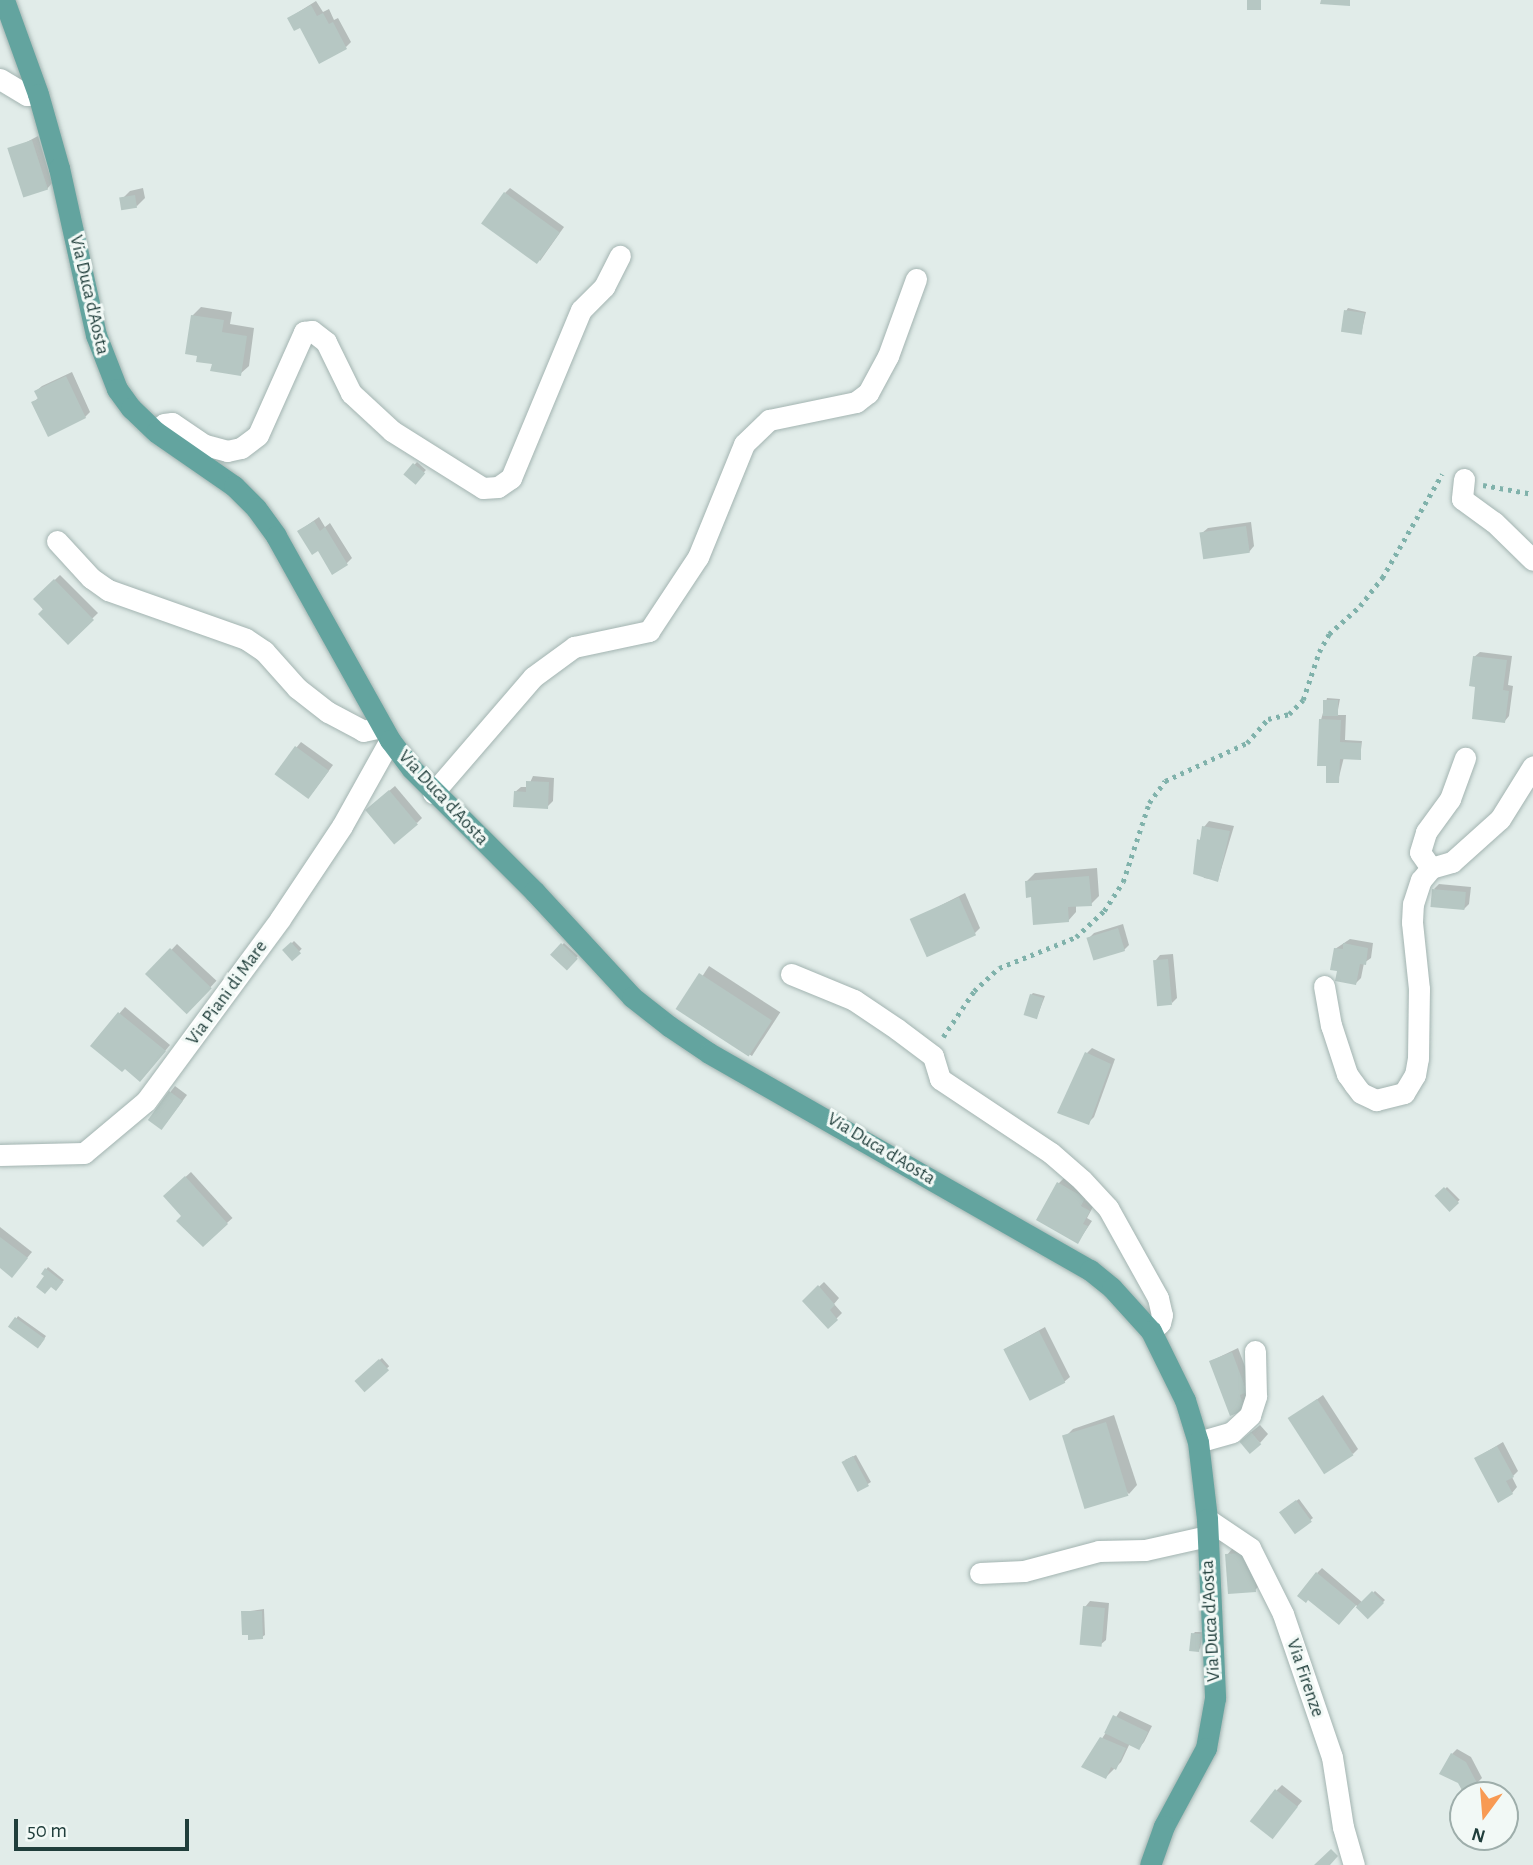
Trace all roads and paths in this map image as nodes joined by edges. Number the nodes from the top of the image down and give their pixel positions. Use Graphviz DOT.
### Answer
graph roads {
  1 [pos="4,0"];
  2 [pos="0,79"];
  3 [pos="38,94"];
  4 [pos="620,256"];
  5 [pos="916,279"];
  6 [pos="156,432"];
  7 [pos="1464,479"];
  8 [pos="1533,494"];
  9 [pos="57,541"];
  10 [pos="1533,560"];
  11 [pos="386,734"];
  12 [pos="1465,758"];
  13 [pos="1533,766"];
  14 [pos="433,793"];
  15 [pos="1431,868"];
  16 [pos="791,974"];
  17 [pos="1324,986"];
  18 [pos="933,1056"];
  19 [pos="0,1155"];
  20 [pos="1151,1331"];
  21 [pos="1255,1351"];
  22 [pos="1198,1442"];
  23 [pos="1207,1527"];
  24 [pos="980,1573"];
  25 [pos="1150,1865"];
  26 [pos="1354,1865"];
  1 -- 3 [label="main road, Via Duca d'Aosta"];
  2 -- 3 [label="street"];
  3 -- 6 [label="main road, Via Duca d'Aosta"];
  4 -- 6 [label="street"];
  5 -- 14 [label="street"];
  6 -- 11 [label="main road, Via Duca d'Aosta"];
  7 -- 8 [label="path"];
  7 -- 10 [label="street"];
  7 -- 18 [label="path"];
  9 -- 11 [label="street"];
  11 -- 14 [label="main road, Via Duca d'Aosta"];
  11 -- 19 [label="street, Via Piani di Mare"];
  12 -- 15 [label="street"];
  13 -- 15 [label="street"];
  14 -- 20 [label="main road, Via Duca d'Aosta"];
  15 -- 17 [label="street"];
  16 -- 18 [label="street"];
  18 -- 20 [label="street"];
  20 -- 22 [label="main road, Via Duca d'Aosta"];
  21 -- 22 [label="street"];
  22 -- 23 [label="main road, Via Duca d'Aosta"];
  23 -- 24 [label="street"];
  23 -- 25 [label="main road, Via Duca d'Aosta"];
  23 -- 26 [label="street, Via Firenze"];
}
